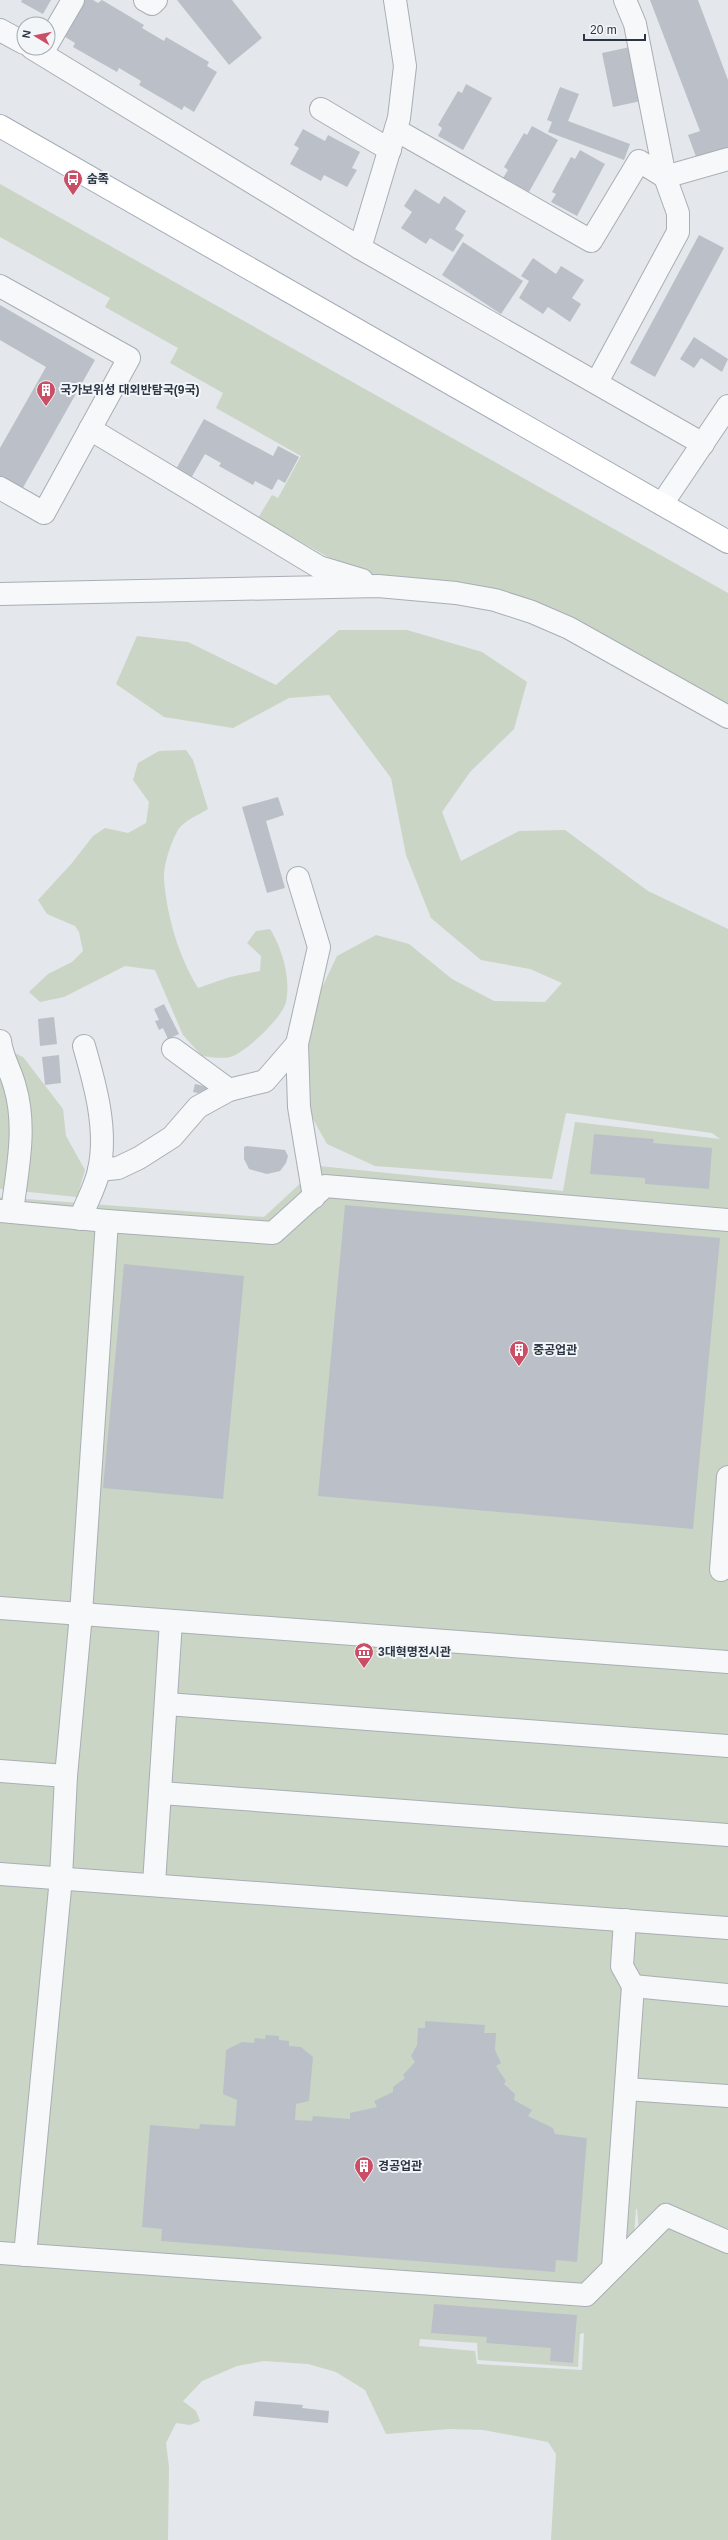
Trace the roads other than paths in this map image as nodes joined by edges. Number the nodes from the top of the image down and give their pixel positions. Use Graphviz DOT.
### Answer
graph roads {
  1 [pos="73,0"];
  2 [pos="145,0"];
  3 [pos="156,0"];
  4 [pos="395,0"];
  5 [pos="626,0"];
  6 [pos="56,23"];
  7 [pos="0,30"];
  8 [pos="16,37"];
  9 [pos="52,56"];
  10 [pos="321,109"];
  11 [pos="0,126"];
  12 [pos="396,130"];
  13 [pos="390,150"];
  14 [pos="728,159"];
  15 [pos="665,177"];
  16 [pos="360,248"];
  17 [pos="0,286"];
  18 [pos="597,382"];
  19 [pos="728,406"];
  20 [pos="90,430"];
  21 [pos="703,444"];
  22 [pos="0,488"];
  23 [pos="662,504"];
  24 [pos="728,542"];
  25 [pos="378,586"];
  26 [pos="0,594"];
  27 [pos="728,717"];
  28 [pos="298,878"];
  29 [pos="0,1041"];
  30 [pos="297,1044"];
  31 [pos="84,1046"];
  32 [pos="173,1049"];
  33 [pos="229,1090"];
  34 [pos="99,1170"];
  35 [pos="314,1197"];
  36 [pos="6,1212"];
  37 [pos="80,1219"];
  38 [pos="728,1220"];
  39 [pos="106,1221"];
  40 [pos="728,1477"];
  41 [pos="721,1570"];
  42 [pos="0,1608"];
  43 [pos="81,1614"];
  44 [pos="171,1621"];
  45 [pos="728,1662"];
  46 [pos="167,1704"];
  47 [pos="728,1746"];
  48 [pos="0,1771"];
  49 [pos="66,1776"];
  50 [pos="161,1793"];
  51 [pos="728,1835"];
  52 [pos="0,1874"];
  53 [pos="61,1878"];
  54 [pos="154,1884"];
  55 [pos="624,1920"];
  56 [pos="728,1928"];
  57 [pos="633,1986"];
  58 [pos="728,1995"];
  59 [pos="626,2089"];
  60 [pos="728,2096"];
  61 [pos="728,2242"];
  62 [pos="0,2253"];
  63 [pos="26,2255"];
  64 [pos="613,2268"];
  1 -- 6 [label="street"];
  2 -- 3 [label="street"];
  4 -- 12 [label="street"];
  5 -- 15 [label="street"];
  7 -- 8 [label="street"];
  9 -- 16 [label="street"];
  10 -- 13 [label="street"];
  11 -- 23 [label="main road"];
  12 -- 13 [label="street"];
  12 -- 15 [label="street"];
  13 -- 16 [label="street"];
  14 -- 15 [label="street"];
  15 -- 18 [label="street"];
  16 -- 18 [label="street"];
  17 -- 20 [label="street"];
  18 -- 21 [label="street"];
  19 -- 21 [label="street"];
  20 -- 22 [label="street"];
  20 -- 25 [label="street"];
  21 -- 23 [label="street"];
  23 -- 24 [label="main road"];
  25 -- 26 [label="street"];
  25 -- 27 [label="street"];
  28 -- 30 [label="street"];
  29 -- 36 [label="street"];
  30 -- 33 [label="street"];
  30 -- 35 [label="street"];
  31 -- 34 [label="street"];
  32 -- 33 [label="street"];
  33 -- 34 [label="street"];
  34 -- 37 [label="street"];
  35 -- 38 [label="street"];
  35 -- 39 [label="street"];
  36 -- 37 [label="street"];
  37 -- 39 [label="street"];
  39 -- 43 [label="street"];
  40 -- 41 [label="street"];
  42 -- 43 [label="street"];
  43 -- 44 [label="street"];
  43 -- 49 [label="street"];
  44 -- 45 [label="street"];
  44 -- 46 [label="street"];
  46 -- 47 [label="street"];
  46 -- 50 [label="street"];
  48 -- 49 [label="street"];
  49 -- 53 [label="street"];
  50 -- 51 [label="street"];
  50 -- 54 [label="street"];
  52 -- 53 [label="street"];
  53 -- 54 [label="street"];
  53 -- 63 [label="street"];
  54 -- 55 [label="street"];
  55 -- 56 [label="street"];
  55 -- 57 [label="street"];
  57 -- 58 [label="street"];
  57 -- 59 [label="street"];
  59 -- 60 [label="street"];
  59 -- 64 [label="street"];
  61 -- 64 [label="street"];
  62 -- 63 [label="street"];
  63 -- 64 [label="street"];
}
